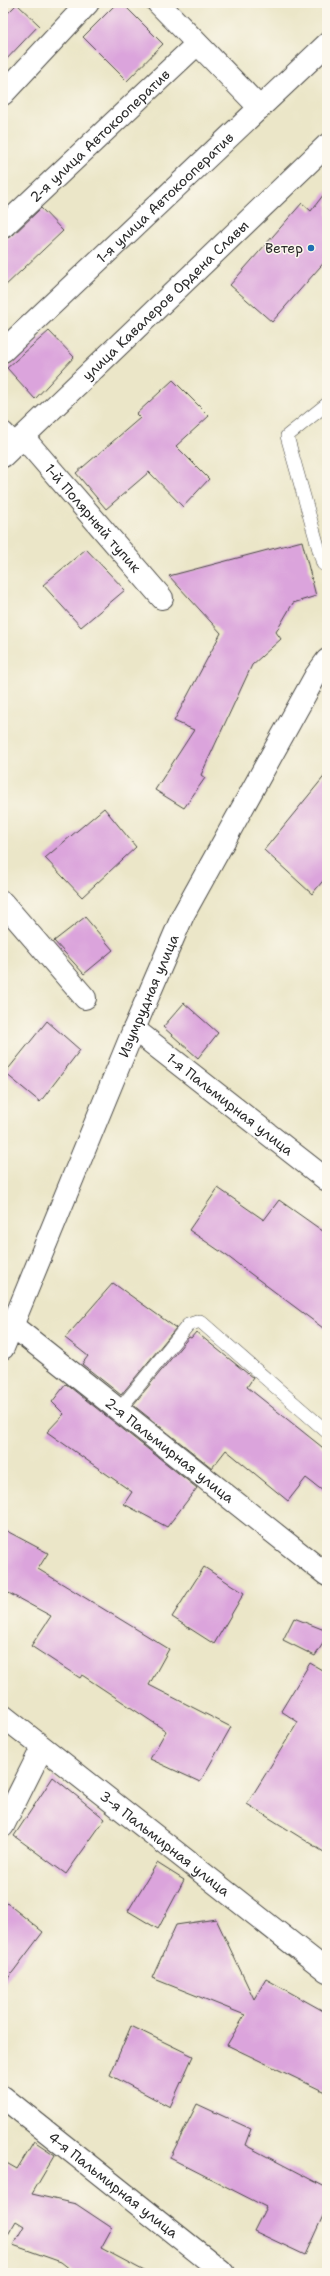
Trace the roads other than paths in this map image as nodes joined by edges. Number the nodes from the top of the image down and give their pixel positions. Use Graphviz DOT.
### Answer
graph roads {
  1 [pos="88,3"];
  2 [pos="158,3"];
  3 [pos="197,44"];
  4 [pos="327,44"];
  5 [pos="3,94"];
  6 [pos="260,108"];
  7 [pos="327,145"];
  8 [pos="3,227"];
  9 [pos="3,351"];
  10 [pos="327,404"];
  11 [pos="11,443"];
  12 [pos="322,564"];
  13 [pos="162,598"];
  14 [pos="327,660"];
  15 [pos="3,903"];
  16 [pos="85,998"];
  17 [pos="134,1029"];
  18 [pos="327,1180"];
  19 [pos="13,1326"];
  20 [pos="3,1348"];
  21 [pos="119,1410"];
  22 [pos="326,1431"];
  23 [pos="327,1575"];
  24 [pos="3,1716"];
  25 [pos="42,1748"];
  26 [pos="3,1826"];
  27 [pos="327,1971"];
  28 [pos="3,2097"];
  29 [pos="224,2273"];
  1 -- 5 [label="street"];
  2 -- 3 [label="street"];
  3 -- 6 [label="street"];
  3 -- 8 [label="street, 2-я улица Автокооператив"];
  4 -- 6 [label="street, 1-я улица Автокооператив"];
  6 -- 9 [label="street, 1-я улица Автокооператив"];
  7 -- 11 [label="street, улица Кавалеров Ордена Славы"];
  10 -- 12 [label="lane"];
  11 -- 13 [label="street, 1-й Полярный тупик"];
  14 -- 17 [label="street, Изумрудная улица"];
  15 -- 16 [label="street"];
  17 -- 18 [label="street, 1-я Пальмирная улица"];
  17 -- 19 [label="street, Изумрудная улица"];
  19 -- 20 [label="street, Изумрудная улица"];
  19 -- 21 [label="street, 2-я Пальмирная улица"];
  21 -- 22 [label="lane"];
  21 -- 23 [label="street, 2-я Пальмирная улица"];
  24 -- 25 [label="street, 3-я Пальмирная улица"];
  25 -- 26 [label="street"];
  25 -- 27 [label="street, 3-я Пальмирная улица"];
  28 -- 29 [label="street, 4-я Пальмирная улица"];
}
